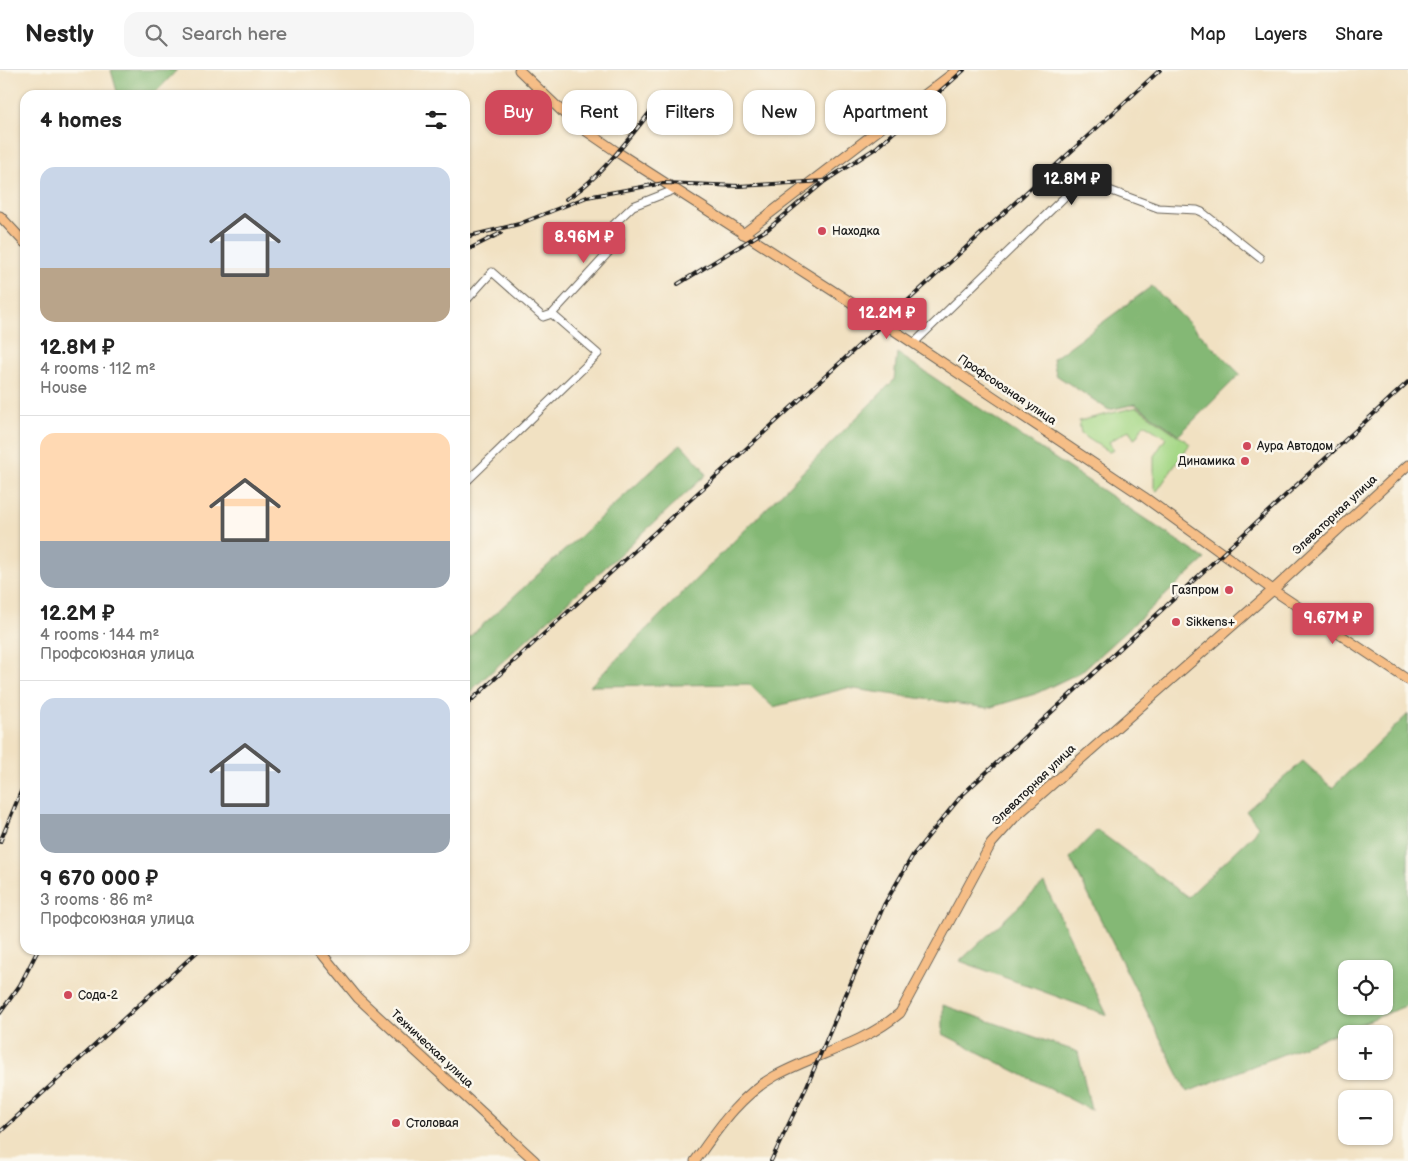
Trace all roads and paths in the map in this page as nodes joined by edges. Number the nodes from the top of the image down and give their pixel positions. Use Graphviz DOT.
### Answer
graph roads {
  1 [pos="519,70"];
  2 [pos="957,70"];
  3 [pos="674,190"];
  4 [pos="0,216"];
  5 [pos="743,234"];
  6 [pos="20,238"];
  7 [pos="1260,258"];
  8 [pos="470,296"];
  9 [pos="552,314"];
  10 [pos="914,343"];
  11 [pos="1408,465"];
  12 [pos="470,478"];
  13 [pos="1273,590"];
  14 [pos="1408,680"];
  15 [pos="323,955"];
  16 [pos="532,1160"];
  17 [pos="695,1161"];
  1 -- 3 [label="main road, Профсоюзная улица"];
  2 -- 5 [label="main road"];
  3 -- 5 [label="main road, Профсоюзная улица"];
  3 -- 9 [label="street"];
  4 -- 6 [label="main road"];
  5 -- 10 [label="main road, Профсоюзная улица"];
  7 -- 10 [label="street"];
  8 -- 9 [label="street"];
  9 -- 12 [label="street"];
  10 -- 13 [label="main road, Профсоюзная улица"];
  11 -- 13 [label="main road, Элеваторная улица"];
  13 -- 14 [label="main road, Профсоюзная улица"];
  13 -- 17 [label="main road, Элеваторная улица"];
  15 -- 16 [label="main road, Техническая улица"];
}
